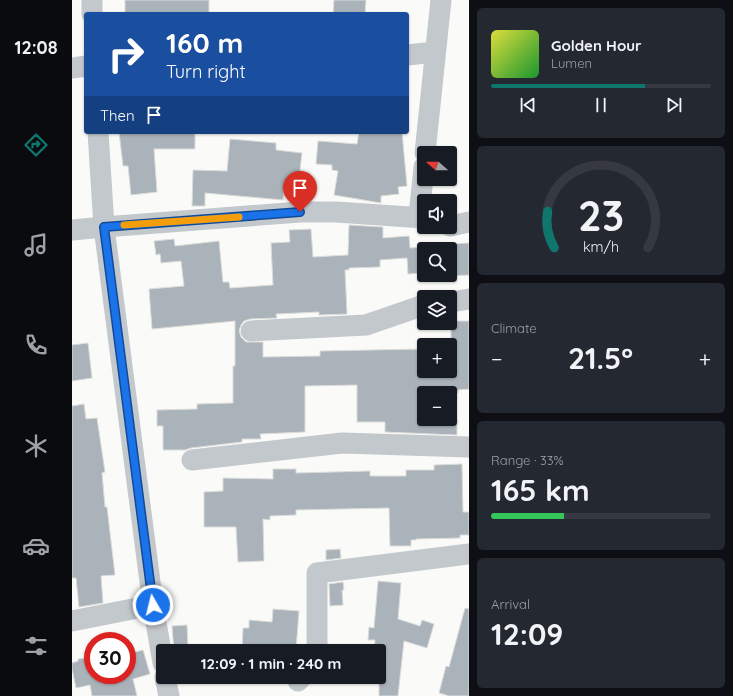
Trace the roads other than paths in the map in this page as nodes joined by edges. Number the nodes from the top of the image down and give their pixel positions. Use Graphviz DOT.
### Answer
graph roads {
  1 [pos="92,0"];
  2 [pos="441,0"];
  3 [pos="92,12"];
  4 [pos="435,52"];
  5 [pos="409,55"];
  6 [pos="84,66"];
  7 [pos="72,68"];
  8 [pos="98,134"];
  9 [pos="426,146"];
  10 [pos="417,217"];
  11 [pos="469,222"];
  12 [pos="457,225"];
  13 [pos="104,227"];
  14 [pos="72,230"];
  15 [pos="469,300"];
  16 [pos="457,301"];
  17 [pos="417,307"];
  18 [pos="251,331"];
  19 [pos="469,447"];
  20 [pos="192,460"];
  21 [pos="469,554"];
  22 [pos="153,605"];
  23 [pos="72,621"];
  24 [pos="160,644"];
  25 [pos="317,644"];
  26 [pos="166,684"];
  27 [pos="169,696"];
  1 -- 3 [label="street"];
  2 -- 4 [label="street"];
  4 -- 5 [label="street"];
  4 -- 9 [label="street"];
  6 -- 7 [label="street"];
  8 -- 13 [label="street"];
  10 -- 13 [label="street"];
  11 -- 12 [label="street"];
  13 -- 14 [label="street"];
  13 -- 22 [label="street"];
  15 -- 16 [label="street"];
  17 -- 18 [label="street"];
  19 -- 20 [label="street"];
  21 -- 25 [label="street"];
  22 -- 23 [label="street"];
  22 -- 24 [label="street"];
  26 -- 27 [label="street"];
}
